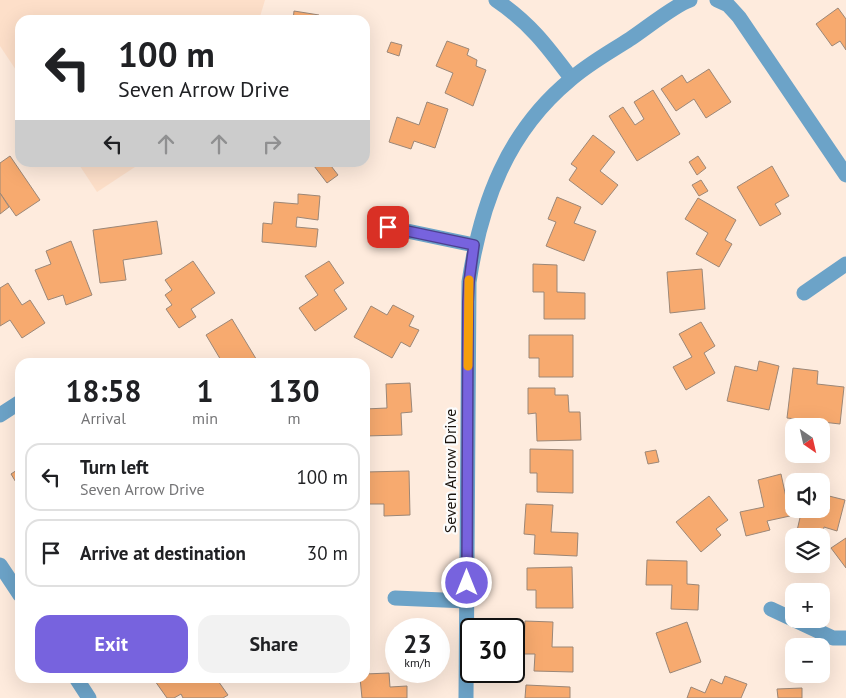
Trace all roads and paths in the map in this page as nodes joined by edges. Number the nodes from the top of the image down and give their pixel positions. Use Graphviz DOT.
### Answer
graph roads {
  1 [pos="496,0"];
  2 [pos="690,0"];
  3 [pos="717,0"];
  4 [pos="571,78"];
  5 [pos="846,175"];
  6 [pos="388,227"];
  7 [pos="474,245"];
  8 [pos="846,264"];
  9 [pos="804,293"];
  10 [pos="15,405"];
  11 [pos="0,415"];
  12 [pos="0,565"];
  13 [pos="15,588"];
  14 [pos="395,598"];
  15 [pos="467,602"];
  16 [pos="771,609"];
  17 [pos="846,638"];
  18 [pos="79,683"];
  19 [pos="89,698"];
  20 [pos="466,698"];
  1 -- 4 [label="street"];
  2 -- 4 [label="street, Seven Arrow Drive"];
  3 -- 5 [label="street"];
  4 -- 7 [label="street, Seven Arrow Drive"];
  6 -- 7 [label="street"];
  7 -- 15 [label="street, Seven Arrow Drive"];
  8 -- 9 [label="street"];
  10 -- 11 [label="street"];
  12 -- 13 [label="street"];
  14 -- 15 [label="street"];
  15 -- 20 [label="street, Seven Arrow Drive"];
  16 -- 17 [label="street"];
  18 -- 19 [label="street"];
}
